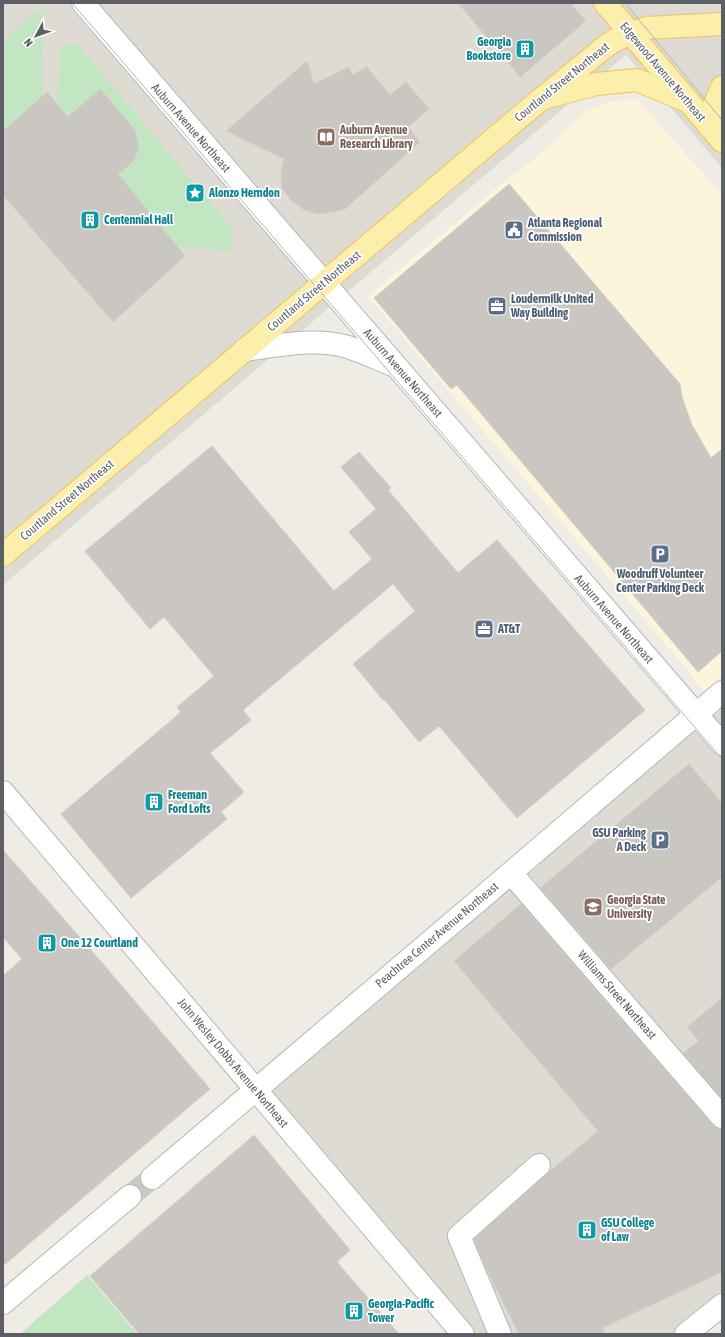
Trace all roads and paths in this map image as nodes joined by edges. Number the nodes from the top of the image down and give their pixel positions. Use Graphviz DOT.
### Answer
graph roads {
  1 [pos="83,3"];
  2 [pos="605,3"];
  3 [pos="722,24"];
  4 [pos="630,34"];
  5 [pos="722,87"];
  6 [pos="540,99"];
  7 [pos="690,102"];
  8 [pos="716,134"];
  9 [pos="325,282"];
  10 [pos="244,350"];
  11 [pos="396,366"];
  12 [pos="3,555"];
  13 [pos="722,692"];
  14 [pos="696,714"];
  15 [pos="722,744"];
  16 [pos="3,792"];
  17 [pos="511,873"];
  18 [pos="255,1089"];
  19 [pos="722,1117"];
  20 [pos="539,1165"];
  21 [pos="152,1178"];
  22 [pos="130,1196"];
  23 [pos="3,1303"];
  24 [pos="722,1305"];
  25 [pos="463,1334"];
  26 [pos="500,1334"];
  27 [pos="686,1334"];
  1 -- 9 [label="street, Auburn Avenue Northeast"];
  2 -- 4 [label="main road, Edgewood Avenue Northeast"];
  3 -- 4 [label="main road, Courtland Street Northeast"];
  4 -- 6 [label="main road, Courtland Street Northeast"];
  4 -- 7 [label="main road, Edgewood Avenue Northeast"];
  5 -- 8 [label="main road"];
  6 -- 7 [label="main road"];
  6 -- 9 [label="main road, Courtland Street Northeast"];
  7 -- 8 [label="main road, Edgewood Avenue Northeast"];
  9 -- 10 [label="main road, Courtland Street Northeast"];
  9 -- 11 [label="street, Auburn Avenue Northeast"];
  10 -- 11 [label="street"];
  10 -- 12 [label="main road, Courtland Street Northeast"];
  11 -- 14 [label="street, Auburn Avenue Northeast"];
  13 -- 14 [label="street, Peachtree Center Avenue Northeast"];
  14 -- 15 [label="street, Auburn Avenue Northeast"];
  14 -- 17 [label="street, Peachtree Center Avenue Northeast"];
  16 -- 18 [label="street, John Wesley Dobbs Avenue Northeast"];
  17 -- 18 [label="street, Peachtree Center Avenue Northeast"];
  17 -- 19 [label="street, Williams Street Northeast"];
  18 -- 21 [label="street, Peachtree Center Avenue Northeast"];
  18 -- 25 [label="street, John Wesley Dobbs Avenue Northeast"];
  20 -- 26 [label="street"];
  22 -- 23 [label="street"];
  24 -- 27 [label="street"];
}
